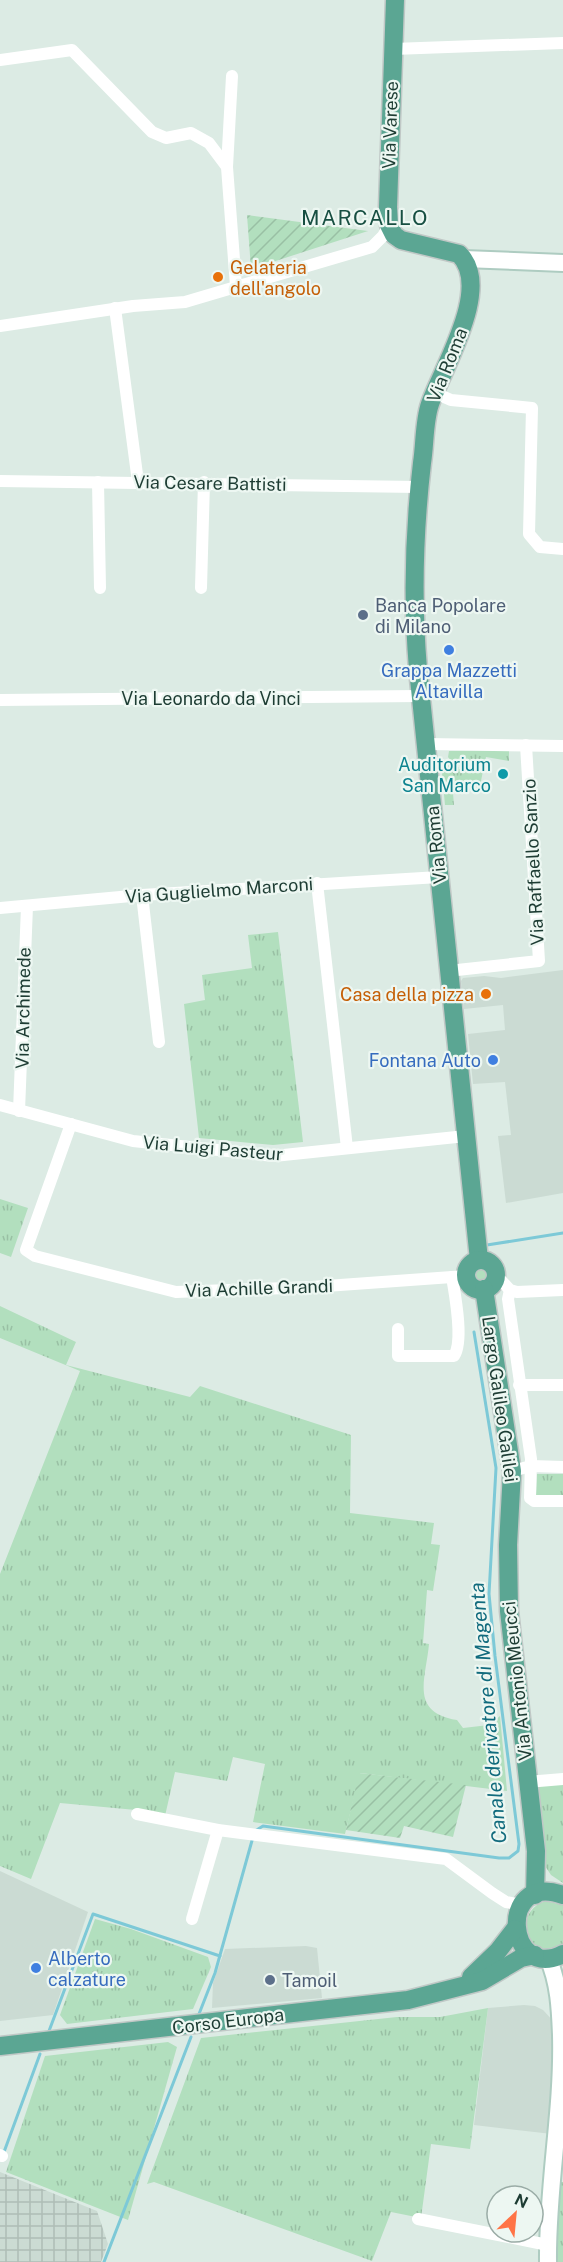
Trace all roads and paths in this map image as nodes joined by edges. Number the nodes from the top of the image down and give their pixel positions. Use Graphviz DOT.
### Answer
graph roads {
  1 [pos="395,0"];
  2 [pos="563,43"];
  3 [pos="393,49"];
  4 [pos="0,60"];
  5 [pos="232,76"];
  6 [pos="227,166"];
  7 [pos="389,225"];
  8 [pos="464,259"];
  9 [pos="563,263"];
  10 [pos="236,286"];
  11 [pos="115,308"];
  12 [pos="0,326"];
  13 [pos="435,393"];
  14 [pos="0,481"];
  15 [pos="98,482"];
  16 [pos="138,482"];
  17 [pos="204,482"];
  18 [pos="419,487"];
  19 [pos="563,549"];
  20 [pos="100,588"];
  21 [pos="201,588"];
  22 [pos="421,696"];
  23 [pos="0,700"];
  24 [pos="426,744"];
  25 [pos="526,745"];
  26 [pos="563,746"];
  27 [pos="439,877"];
  28 [pos="317,883"];
  29 [pos="142,895"];
  30 [pos="27,906"];
  31 [pos="0,909"];
  32 [pos="448,971"];
  33 [pos="159,1042"];
  34 [pos="0,1105"];
  35 [pos="19,1110"];
  36 [pos="71,1124"];
  37 [pos="466,1136"];
  38 [pos="347,1148"];
  39 [pos="479,1260"];
  40 [pos="496,1275"];
  41 [pos="459,1276"];
  42 [pos="484,1289"];
  43 [pos="510,1290"];
  44 [pos="563,1290"];
  45 [pos="398,1329"];
  46 [pos="563,1384"];
  47 [pos="519,1385"];
  48 [pos="531,1466"];
  49 [pos="563,1467"];
  50 [pos="512,1471"];
  51 [pos="563,1501"];
  52 [pos="510,1509"];
  53 [pos="563,1779"];
  54 [pos="528,1782"];
  55 [pos="137,1814"];
  56 [pos="218,1830"];
  57 [pos="536,1851"];
  58 [pos="562,1895"];
  59 [pos="529,1900"];
  60 [pos="192,1919"];
  61 [pos="515,1929"];
  62 [pos="549,1956"];
  63 [pos="563,1975"];
  64 [pos="455,1989"];
  65 [pos="561,1996"];
  66 [pos="0,2046"];
  67 [pos="418,2219"];
  68 [pos="548,2245"];
  69 [pos="548,2262"];
  1 -- 3 [label="main road, Via Varese"];
  2 -- 3 [label="street"];
  3 -- 7 [label="main road, Via Varese"];
  4 -- 6 [label="street"];
  5 -- 6 [label="street"];
  6 -- 10 [label="street"];
  7 -- 8 [label="main road"];
  7 -- 10 [label="street"];
  8 -- 9 [label="street"];
  8 -- 13 [label="main road, Via Roma"];
  10 -- 11 [label="street"];
  11 -- 12 [label="street"];
  11 -- 16 [label="street"];
  13 -- 18 [label="main road, Via Roma"];
  13 -- 19 [label="street"];
  14 -- 15 [label="street, Via Cesare Battisti"];
  15 -- 16 [label="street, Via Cesare Battisti"];
  15 -- 20 [label="street"];
  16 -- 17 [label="street, Via Cesare Battisti"];
  17 -- 18 [label="street, Via Cesare Battisti"];
  17 -- 21 [label="street"];
  18 -- 22 [label="main road, Via Roma"];
  22 -- 23 [label="street, Via Leonardo da Vinci"];
  22 -- 24 [label="main road, Via Roma"];
  24 -- 25 [label="street"];
  24 -- 27 [label="main road, Via Roma"];
  25 -- 26 [label="street"];
  25 -- 32 [label="street, Via Raffaello Sanzio"];
  27 -- 28 [label="street, Via Guglielmo Marconi"];
  27 -- 32 [label="main road, Via Roma"];
  28 -- 29 [label="street, Via Guglielmo Marconi"];
  28 -- 38 [label="street"];
  29 -- 30 [label="street, Via Guglielmo Marconi"];
  29 -- 33 [label="street"];
  30 -- 31 [label="street, Via Guglielmo Marconi"];
  30 -- 35 [label="street, Via Archimede"];
  32 -- 37 [label="main road, Via Roma"];
  34 -- 35 [label="street, Via Luigi Pasteur"];
  35 -- 36 [label="street, Via Luigi Pasteur"];
  36 -- 38 [label="street, Via Luigi Pasteur"];
  36 -- 41 [label="street, Via Achille Grandi"];
  37 -- 38 [label="street, Via Luigi Pasteur"];
  37 -- 39 [label="main road, Via Roma"];
  39 -- 40 [label="main road"];
  39 -- 41 [label="main road"];
  40 -- 42 [label="main road"];
  40 -- 43 [label="street"];
  41 -- 42 [label="main road"];
  41 -- 45 [label="street"];
  42 -- 50 [label="main road, Largo Galileo Galilei"];
  43 -- 44 [label="street"];
  43 -- 47 [label="street, Largo Galileo Galilei"];
  46 -- 47 [label="street"];
  47 -- 48 [label="street, Largo Galileo Galilei"];
  48 -- 49 [label="street"];
  48 -- 50 [label="street"];
  48 -- 51 [label="street"];
  50 -- 52 [label="main road, Largo Galileo Galilei"];
  52 -- 54 [label="main road, Via Antonio Meucci"];
  53 -- 54 [label="street"];
  54 -- 57 [label="main road, Via Antonio Meucci"];
  55 -- 56 [label="street"];
  56 -- 59 [label="street"];
  56 -- 60 [label="street"];
  57 -- 58 [label="main road, Via Antonio Meucci"];
  57 -- 59 [label="main road, Via Antonio Meucci"];
  58 -- 59 [label="main road"];
  59 -- 61 [label="main road, Via Antonio Meucci"];
  61 -- 62 [label="main road"];
  61 -- 64 [label="main road, Corso Europa"];
  62 -- 64 [label="main road, Corso Europa"];
  62 -- 65 [label="street"];
  63 -- 65 [label="street"];
  64 -- 66 [label="main road, Corso Europa"];
  65 -- 68 [label="street"];
  67 -- 68 [label="street"];
  68 -- 69 [label="street"];
}
